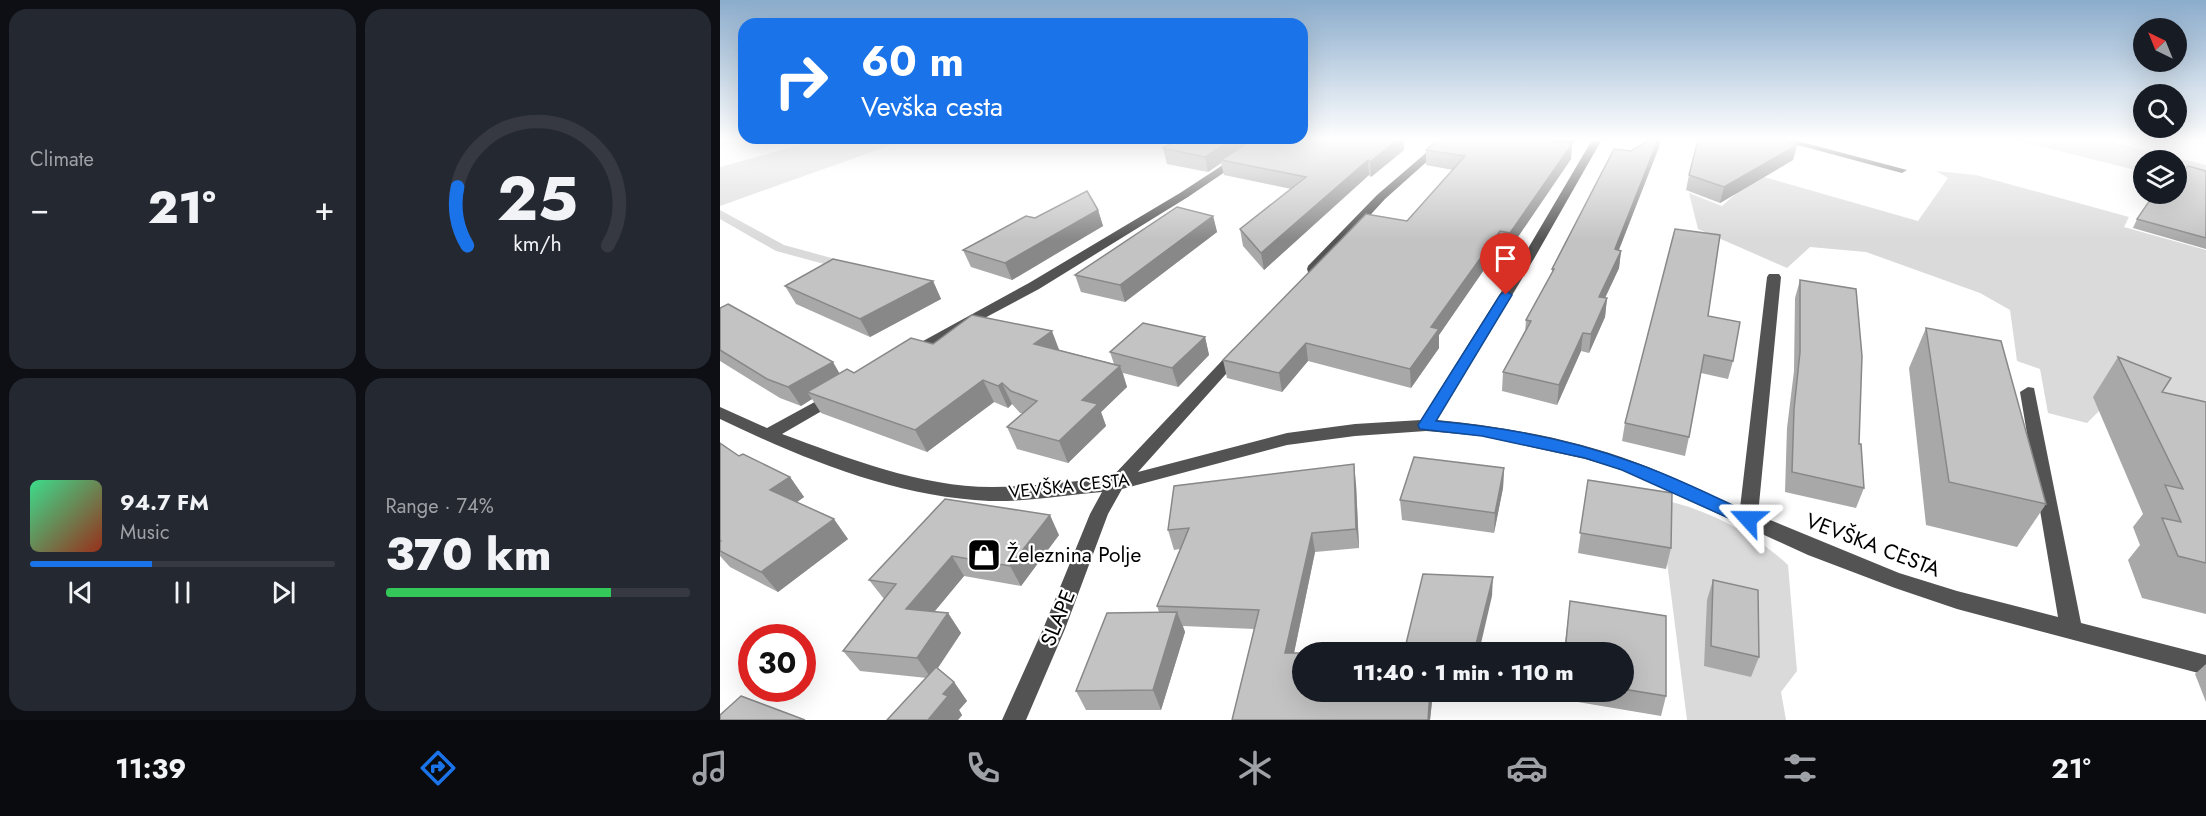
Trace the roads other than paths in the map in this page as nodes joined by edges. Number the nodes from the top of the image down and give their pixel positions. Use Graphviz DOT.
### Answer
graph roads {
  1 [pos="1217,174"];
  2 [pos="1407,174"];
  3 [pos="1577,174"];
  4 [pos="1773,277"];
  5 [pos="1301,283"];
  6 [pos="1246,343"];
  7 [pos="897,360"];
  8 [pos="847,389"];
  9 [pos="2028,392"];
  10 [pos="720,412"];
  11 [pos="1426,425"];
  12 [pos="768,435"];
  13 [pos="1116,484"];
  14 [pos="1748,519"];
  15 [pos="2071,628"];
  16 [pos="2206,665"];
  17 [pos="1014,720"];
  1 -- 7 [label="street"];
  2 -- 5 [label="street"];
  3 -- 11 [label="street"];
  4 -- 14 [label="street"];
  6 -- 13 [label="street, SLAPE"];
  8 -- 12 [label="street"];
  9 -- 15 [label="street"];
  10 -- 12 [label="street, VEVŠKA CESTA"];
  11 -- 13 [label="street, VEVŠKA CESTA"];
  11 -- 14 [label="street, VEVŠKA CESTA"];
  12 -- 13 [label="street, VEVŠKA CESTA"];
  13 -- 17 [label="street, SLAPE"];
  14 -- 15 [label="street, VEVŠKA CESTA"];
  15 -- 16 [label="street, VEVŠKA CESTA"];
}
